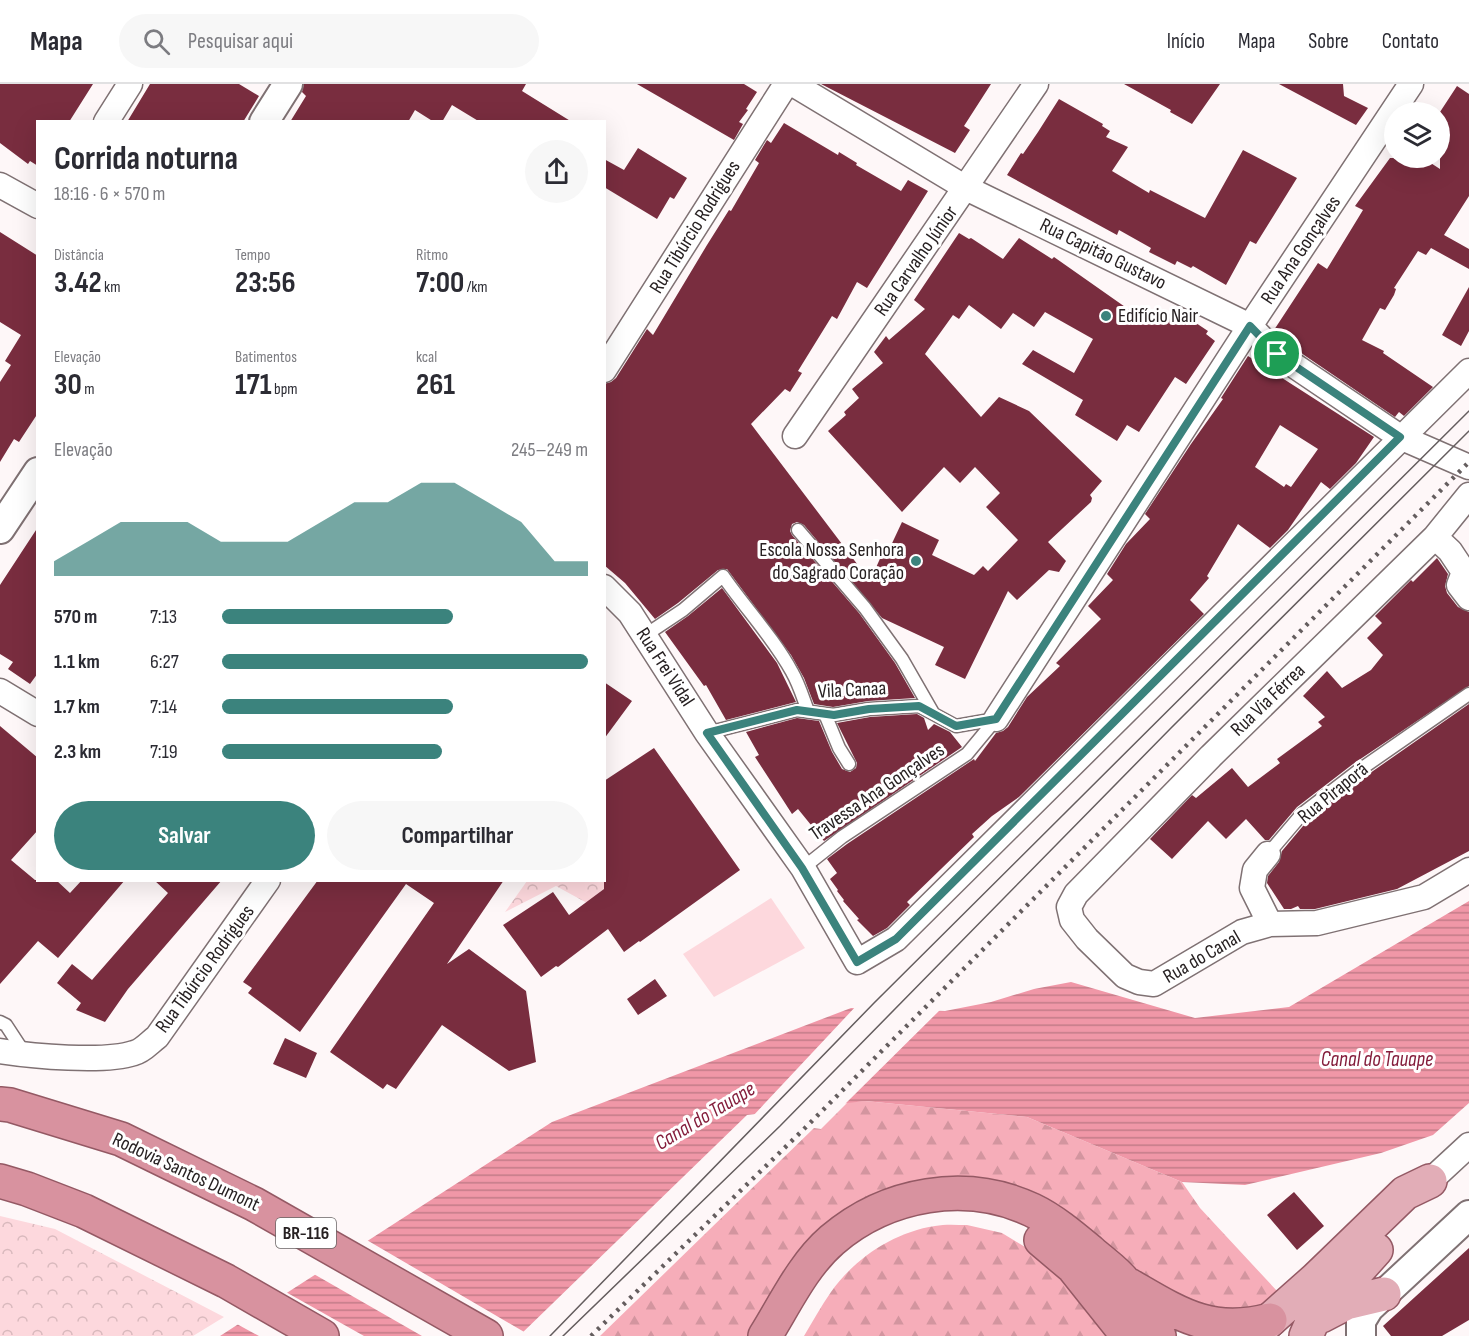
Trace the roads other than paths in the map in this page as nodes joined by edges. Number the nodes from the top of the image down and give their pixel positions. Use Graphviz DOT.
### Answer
graph roads {
  1 [pos="130,84"];
  2 [pos="288,84"];
  3 [pos="786,84"];
  4 [pos="793,84"];
  5 [pos="1036,84"];
  6 [pos="1411,84"];
  7 [pos="107,120"];
  8 [pos="265,120"];
  9 [pos="0,185"];
  10 [pos="966,188"];
  11 [pos="36,205"];
  12 [pos="1250,326"];
  13 [pos="606,367"];
  14 [pos="1469,371"];
  15 [pos="795,436"];
  16 [pos="1400,437"];
  17 [pos="1469,467"];
  18 [pos="36,475"];
  19 [pos="1469,495"];
  20 [pos="0,530"];
  21 [pos="798,530"];
  22 [pos="1435,537"];
  23 [pos="606,589"];
  24 [pos="1469,598"];
  25 [pos="644,636"];
  26 [pos="0,691"];
  27 [pos="1469,694"];
  28 [pos="808,711"];
  29 [pos="36,713"];
  30 [pos="825,714"];
  31 [pos="933,714"];
  32 [pos="996,719"];
  33 [pos="707,733"];
  34 [pos="849,764"];
  35 [pos="1269,854"];
  36 [pos="802,868"];
  37 [pos="1469,870"];
  38 [pos="267,882"];
  39 [pos="1069,907"];
  40 [pos="1270,924"];
  41 [pos="0,1022"];
  42 [pos="0,1051"];
  43 [pos="26,1054"];
  44 [pos="0,1104"];
  45 [pos="1469,1144"];
  46 [pos="1430,1181"];
  47 [pos="12,1188"];
  48 [pos="1469,1215"];
  49 [pos="1124,1281"];
  50 [pos="1384,1294"];
  51 [pos="1286,1330"];
  52 [pos="322,1336"];
  53 [pos="486,1336"];
  54 [pos="765,1336"];
  55 [pos="790,1336"];
  56 [pos="1128,1336"];
  57 [pos="1159,1336"];
  58 [pos="1361,1336"];
  1 -- 7 [label="street"];
  2 -- 8 [label="street"];
  3 -- 13 [label="street, Rua Tibúrcio Rodrigues"];
  4 -- 10 [label="street, Rua Capitão Gustavo"];
  5 -- 10 [label="street, Rua Carvalho Júnior"];
  6 -- 12 [label="street, Rua Ana Gonçalves"];
  9 -- 11 [label="street"];
  10 -- 12 [label="street, Rua Capitão Gustavo"];
  10 -- 15 [label="street, Rua Carvalho Júnior"];
  12 -- 16 [label="street, Rua Capitão Gustavo"];
  12 -- 32 [label="street, Rua Ana Gonçalves"];
  14 -- 16 [label="street"];
  16 -- 17 [label="street, Rua Capitão Gustavo"];
  16 -- 36 [label="street, Rua Frei Vidal"];
  18 -- 20 [label="street"];
  19 -- 22 [label="street, Rua Via Férrea"];
  21 -- 31 [label="lane"];
  22 -- 24 [label="street"];
  22 -- 39 [label="street, Rua Via Férrea"];
  23 -- 25 [label="street, Rua Frei Vidal"];
  25 -- 28 [label="lane"];
  25 -- 33 [label="street, Rua Frei Vidal"];
  26 -- 29 [label="street"];
  27 -- 35 [label="lane, Rua Piraporã"];
  28 -- 30 [label="lane, Vila Canaa"];
  28 -- 33 [label="lane, Vila Canaa"];
  30 -- 31 [label="lane, Vila Canaa"];
  30 -- 34 [label="lane"];
  31 -- 32 [label="lane, Vila Canaa"];
  32 -- 36 [label="lane, Travessa Ana Gonçalves"];
  33 -- 36 [label="street, Rua Frei Vidal"];
  35 -- 40 [label="street, Rua Piraporã"];
  37 -- 40 [label="street, Rua do Canal"];
  38 -- 43 [label="street, Rua Tibúrcio Rodrigues"];
  39 -- 40 [label="street, Rua do Canal"];
  41 -- 43 [label="lane"];
  42 -- 43 [label="street"];
  44 -- 53 [label="highway, Rodovia Santos Dumont / BR-116"];
  45 -- 46 [label="street"];
  46 -- 51 [label="main road"];
  47 -- 52 [label="highway"];
  48 -- 50 [label="street"];
  49 -- 51 [label="highway"];
  49 -- 54 [label="highway"];
  49 -- 57 [label="highway"];
  50 -- 51 [label="main road"];
  50 -- 58 [label="street"];
  55 -- 56 [label="highway"];
}
